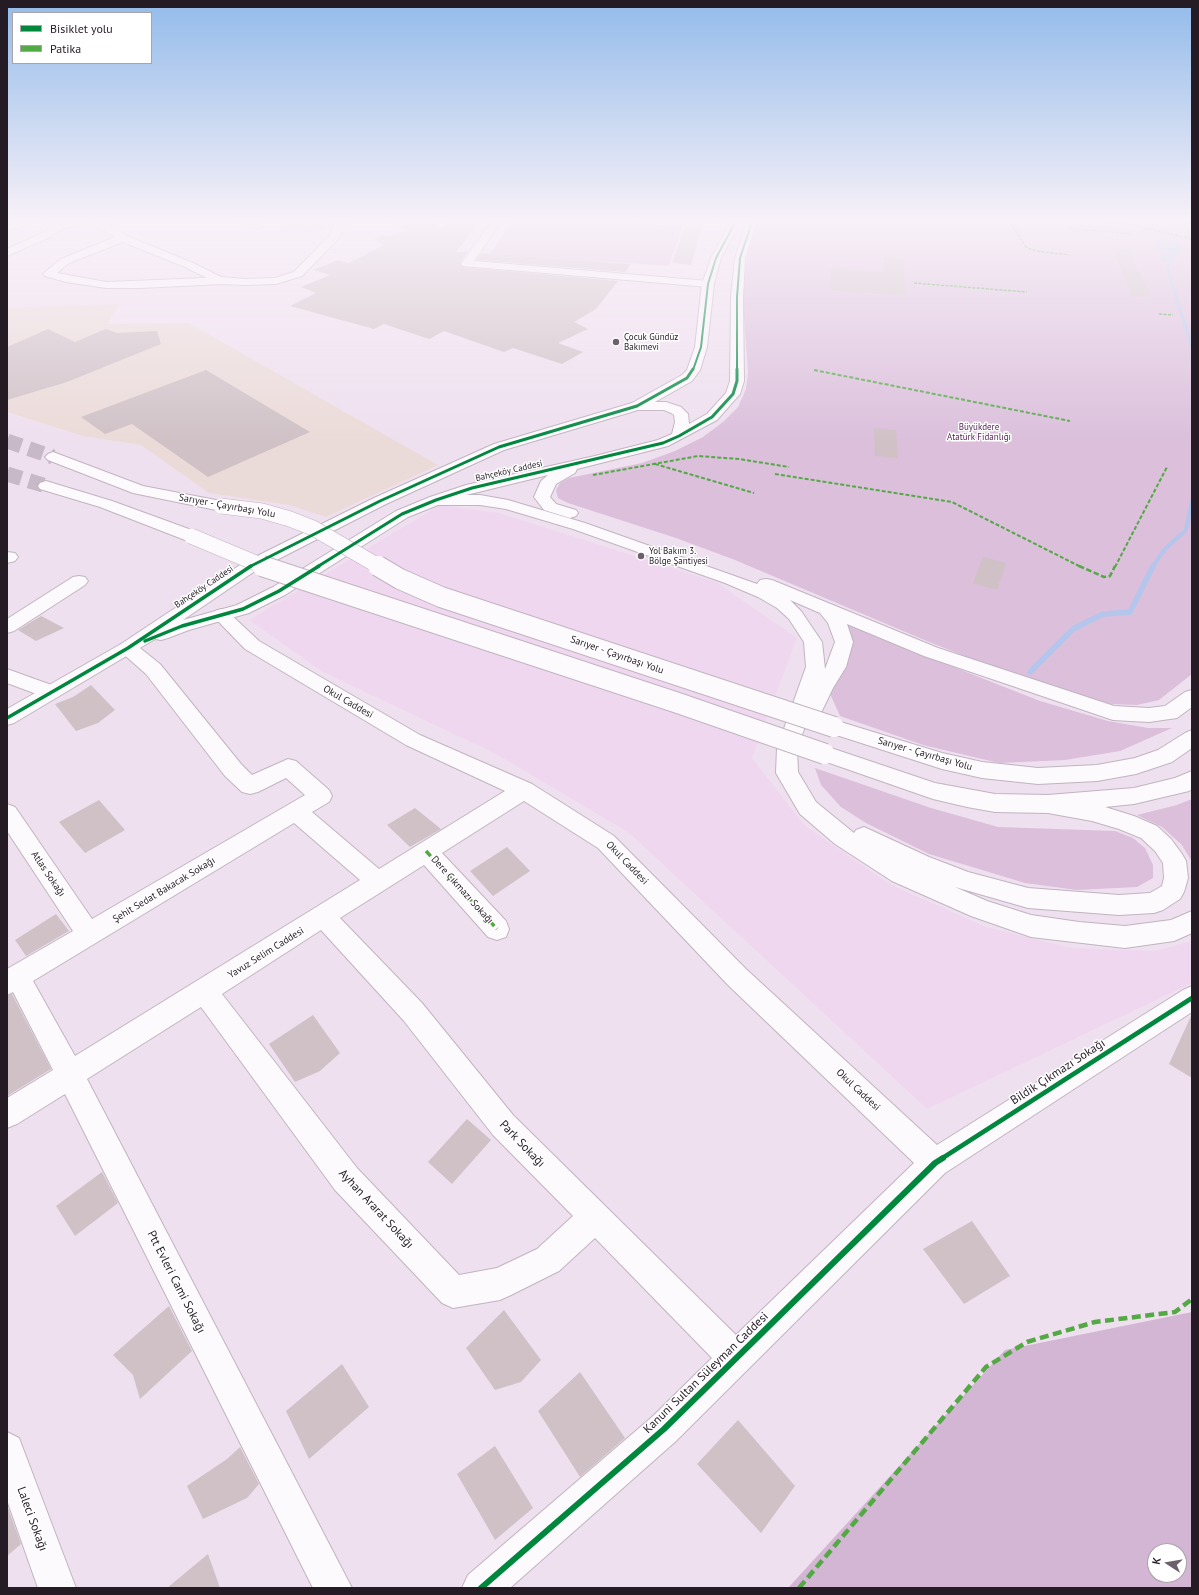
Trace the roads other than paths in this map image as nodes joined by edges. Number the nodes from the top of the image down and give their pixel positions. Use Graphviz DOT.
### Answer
graph roads {
  1 [pos="707,293"];
  2 [pos="737,293"];
  3 [pos="637,406"];
  4 [pos="679,436"];
  5 [pos="53,457"];
  6 [pos="596,460"];
  7 [pos="46,486"];
  8 [pos="436,500"];
  9 [pos="249,567"];
  10 [pos="80,581"];
  11 [pos="218,586"];
  12 [pos="279,591"];
  13 [pos="825,607"];
  14 [pos="222,615"];
  15 [pos="7,627"];
  16 [pos="128,648"];
  17 [pos="7,676"];
  18 [pos="50,692"];
  19 [pos="1192,697"];
  20 [pos="7,718"];
  21 [pos="1192,738"];
  22 [pos="1192,779"];
  23 [pos="524,790"];
  24 [pos="1048,804"];
  25 [pos="295,811"];
  26 [pos="7,813"];
  27 [pos="426,851"];
  28 [pos="378,881"];
  29 [pos="323,916"];
  30 [pos="1192,921"];
  31 [pos="497,929"];
  32 [pos="89,935"];
  33 [pos="12,980"];
  34 [pos="204,992"];
  35 [pos="1192,998"];
  36 [pos="70,1075"];
  37 [pos="7,1114"];
  38 [pos="935,1163"];
  39 [pos="594,1217"];
  40 [pos="736,1358"];
  41 [pos="7,1450"];
  42 [pos="57,1588"];
  43 [pos="332,1588"];
  44 [pos="481,1588"];
  1 -- 3 [label="main road, Bahçeköy Caddesi"];
  2 -- 4 [label="main road, Bahçeköy Caddesi"];
  3 -- 4 [label="main road"];
  3 -- 9 [label="main road, Bahçeköy Caddesi"];
  4 -- 6 [label="main road, Bahçeköy Caddesi"];
  5 -- 21 [label="main road, Sarıyer - Çayırbaşı Yolu, bridge"];
  6 -- 8 [label="main road, Bahçeköy Caddesi"];
  6 -- 13 [label="main road"];
  7 -- 24 [label="main road, bridge"];
  8 -- 12 [label="main road, Bahçeköy Caddesi"];
  8 -- 30 [label="main road"];
  9 -- 11 [label="main road, Bahçeköy Caddesi"];
  9 -- 12 [label="main road"];
  10 -- 15 [label="main road"];
  11 -- 14 [label="main road, Okul Caddesi"];
  11 -- 16 [label="main road, Bahçeköy Caddesi"];
  12 -- 14 [label="main road, Bahçeköy Caddesi"];
  13 -- 19 [label="main road"];
  13 -- 24 [label="main road"];
  14 -- 16 [label="main road, Bahçeköy Caddesi"];
  14 -- 23 [label="main road, Okul Caddesi"];
  16 -- 18 [label="main road, Bahçeköy Caddesi"];
  16 -- 25 [label="main road, Şehit Sedat Bakacak Sokağı"];
  17 -- 18 [label="main road"];
  18 -- 20 [label="main road, Bahçeköy Caddesi"];
  22 -- 24 [label="main road"];
  23 -- 27 [label="main road, Yavuz Selim Caddesi"];
  23 -- 38 [label="main road, Okul Caddesi"];
  25 -- 28 [label="main road"];
  25 -- 32 [label="main road, Şehit Sedat Bakacak Sokağı"];
  26 -- 32 [label="main road, Atlas Sokağı"];
  27 -- 28 [label="main road, Yavuz Selim Caddesi"];
  27 -- 31 [label="main road, Dere Çıkmazı Sokağı"];
  28 -- 29 [label="main road, Yavuz Selim Caddesi"];
  29 -- 34 [label="main road, Yavuz Selim Caddesi"];
  29 -- 39 [label="main road, Park Sokağı"];
  32 -- 33 [label="main road, Şehit Sedat Bakacak Sokağı"];
  33 -- 36 [label="main road, Ptt Evleri Cami Sokağı"];
  34 -- 36 [label="main road, Yavuz Selim Caddesi"];
  34 -- 39 [label="main road, Ayhan Ararat Sokağı"];
  35 -- 38 [label="main road, Bildik Çıkmazı Sokağı"];
  36 -- 37 [label="main road, Yavuz Selim Caddesi"];
  36 -- 43 [label="main road, Ptt Evleri Cami Sokağı"];
  38 -- 40 [label="main road, Kanuni Sultan Süleyman Caddesi"];
  39 -- 40 [label="main road, Park Sokağı"];
  40 -- 44 [label="main road, Kanuni Sultan Süleyman Caddesi"];
  41 -- 42 [label="main road, Laleci Sokağı"];
}
